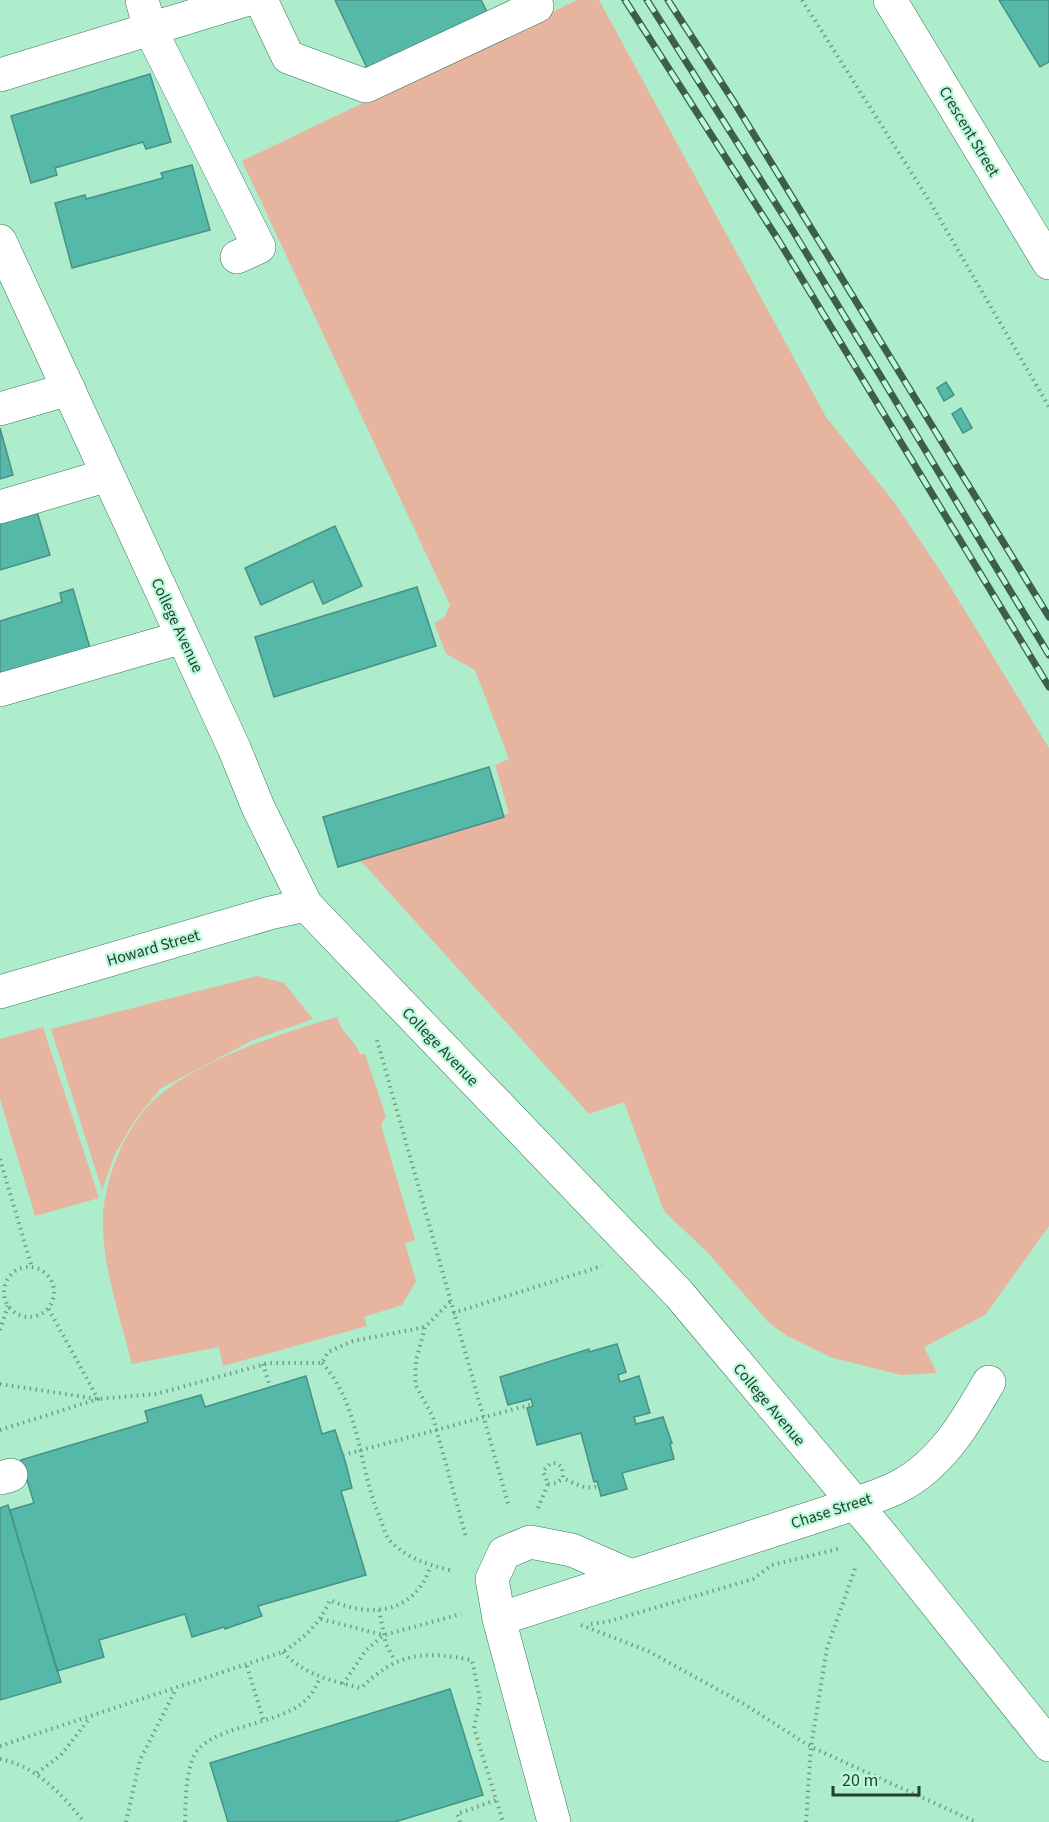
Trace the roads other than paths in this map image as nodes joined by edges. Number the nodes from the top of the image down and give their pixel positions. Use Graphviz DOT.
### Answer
graph roads {
  1 [pos="245,0"];
  2 [pos="261,0"];
  3 [pos="532,0"];
  4 [pos="890,0"];
  5 [pos="146,14"];
  6 [pos="0,75"];
  7 [pos="0,241"];
  8 [pos="237,257"];
  9 [pos="1049,263"];
  10 [pos="69,389"];
  11 [pos="0,409"];
  12 [pos="108,475"];
  13 [pos="0,507"];
  14 [pos="183,637"];
  15 [pos="0,690"];
  16 [pos="306,905"];
  17 [pos="0,992"];
  18 [pos="989,1382"];
  19 [pos="854,1504"];
  20 [pos="629,1575"];
  21 [pos="500,1619"];
  22 [pos="1049,1745"];
  23 [pos="554,1822"];
  1 -- 5 [label="street"];
  2 -- 3 [label="street"];
  4 -- 9 [label="street, Crescent Street"];
  5 -- 6 [label="street"];
  5 -- 8 [label="street"];
  7 -- 10 [label="street, College Avenue"];
  10 -- 11 [label="street"];
  10 -- 12 [label="street, College Avenue"];
  12 -- 13 [label="street"];
  12 -- 14 [label="street, College Avenue"];
  14 -- 15 [label="street"];
  14 -- 16 [label="street, College Avenue"];
  16 -- 17 [label="street, Howard Street"];
  16 -- 19 [label="street, College Avenue"];
  18 -- 19 [label="street, Chase Street"];
  19 -- 20 [label="street, Chase Street"];
  19 -- 22 [label="street, College Avenue"];
  20 -- 21 [label="street, Chase Street"];
  20 -- 21 [label="street"];
  21 -- 23 [label="street"];
}
